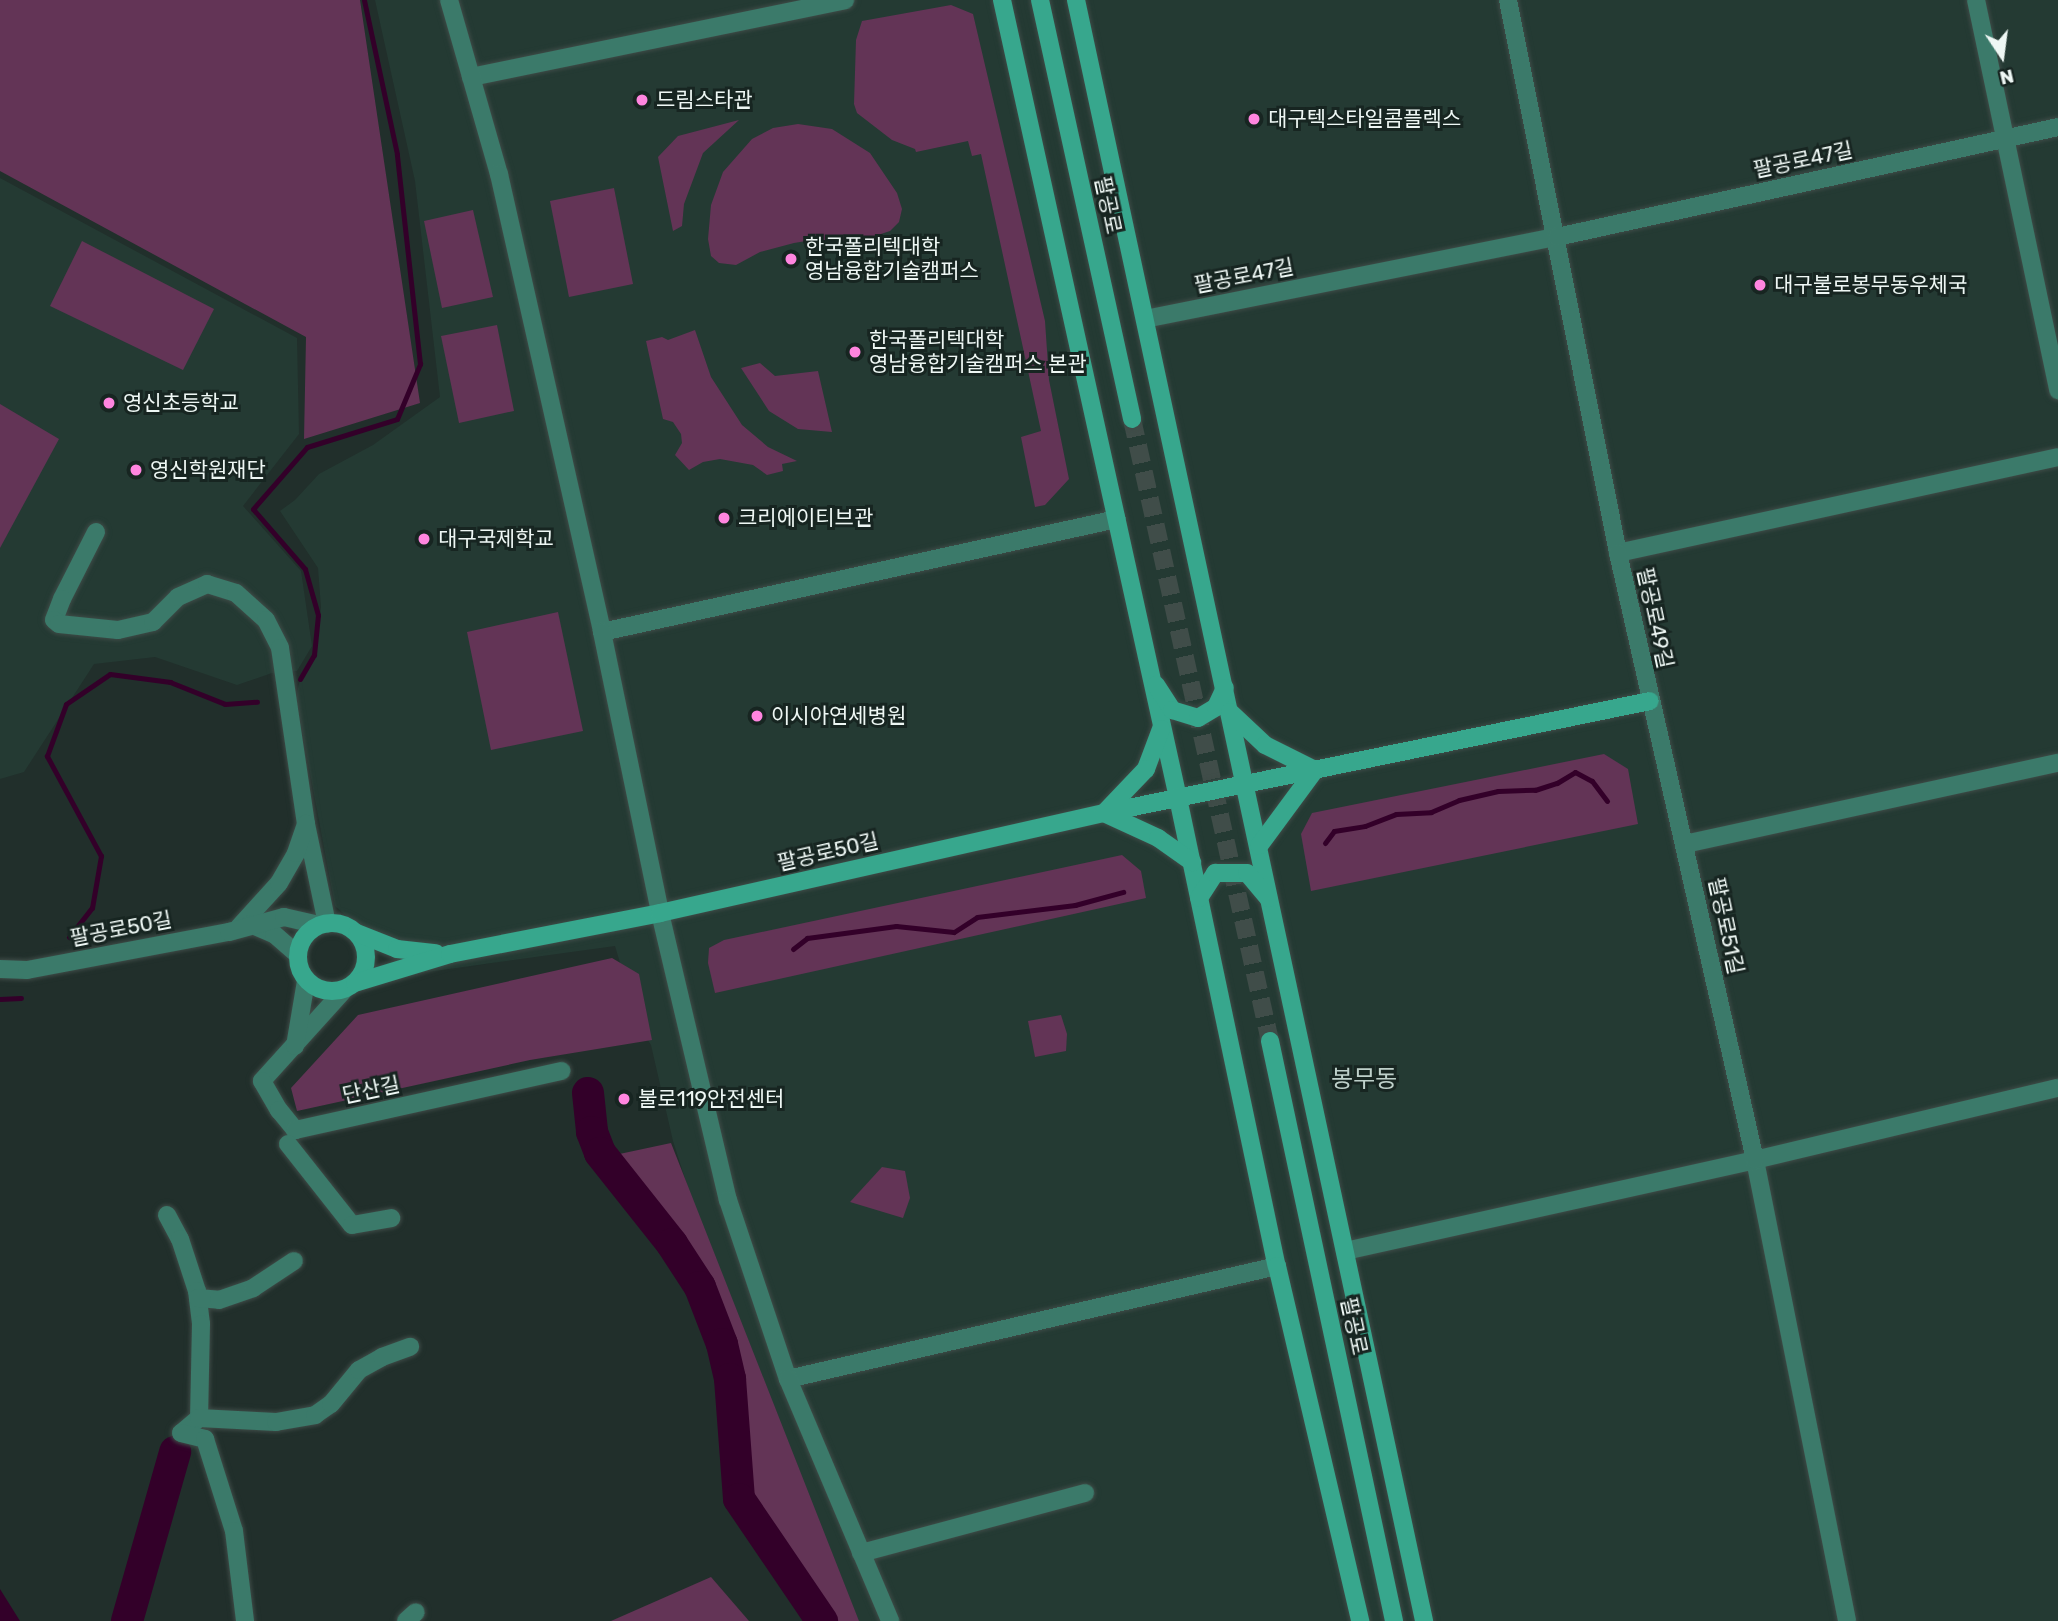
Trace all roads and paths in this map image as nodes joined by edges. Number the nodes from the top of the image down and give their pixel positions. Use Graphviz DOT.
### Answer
graph roads {
  1 [pos="449,0"];
  2 [pos="845,0"];
  3 [pos="1002,0"];
  4 [pos="1040,0"];
  5 [pos="1076,0"];
  6 [pos="1508,0"];
  7 [pos="1976,0"];
  8 [pos="471,76"];
  9 [pos="2058,127"];
  10 [pos="2007,138"];
  11 [pos="1558,237"];
  12 [pos="1145,319"];
  13 [pos="2058,390"];
  14 [pos="1132,419"];
  15 [pos="2058,457"];
  16 [pos="1117,519"];
  17 [pos="96,532"];
  18 [pos="1618,553"];
  19 [pos="601,632"];
  20 [pos="1150,677"];
  21 [pos="1225,688"];
  22 [pos="1650,701"];
  23 [pos="1230,712"];
  24 [pos="1161,729"];
  25 [pos="2058,762"];
  26 [pos="1315,770"];
  27 [pos="1246,785"];
  28 [pos="1216,791"];
  29 [pos="1178,798"];
  30 [pos="1104,813"];
  31 [pos="306,824"];
  32 [pos="1685,844"];
  33 [pos="1259,846"];
  34 [pos="1192,862"];
  35 [pos="1199,898"];
  36 [pos="1271,901"];
  37 [pos="660,913"];
  38 [pos="323,924"];
  39 [pos="244,926"];
  40 [pos="357,933"];
  41 [pos="297,954"];
  42 [pos="450,954"];
  43 [pos="0,969"];
  44 [pos="306,981"];
  45 [pos="350,986"];
  46 [pos="1269,1041"];
  47 [pos="295,1047"];
  48 [pos="562,1071"];
  49 [pos="2058,1088"];
  50 [pos="288,1144"];
  51 [pos="1755,1160"];
  52 [pos="167,1215"];
  53 [pos="391,1218"];
  54 [pos="1345,1251"];
  55 [pos="294,1261"];
  56 [pos="1277,1266"];
  57 [pos="198,1298"];
  58 [pos="410,1347"];
  59 [pos="788,1379"];
  60 [pos="199,1418"];
  61 [pos="1085,1493"];
  62 [pos="861,1553"];
  63 [pos="245,1621"];
  64 [pos="890,1621"];
  65 [pos="1360,1621"];
  66 [pos="1394,1621"];
  67 [pos="1424,1621"];
  68 [pos="1847,1621"];
  1 -- 8 [label="street"];
  2 -- 8 [label="street"];
  3 -- 16 [label="main road"];
  4 -- 14 [label="main road, 팔공로"];
  5 -- 12 [label="main road"];
  6 -- 11 [label="street"];
  7 -- 10 [label="street"];
  8 -- 19 [label="street"];
  9 -- 10 [label="street, 팔공로47길"];
  10 -- 11 [label="street, 팔공로47길"];
  10 -- 13 [label="street"];
  11 -- 12 [label="street, 팔공로47길"];
  11 -- 18 [label="street"];
  12 -- 21 [label="main road"];
  15 -- 18 [label="street, 팔공로49길"];
  16 -- 19 [label="street"];
  16 -- 20 [label="main road"];
  17 -- 31 [label="street"];
  18 -- 22 [label="street, 팔공로49길"];
  19 -- 37 [label="street"];
  20 -- 21 [label="main road"];
  20 -- 24 [label="main road"];
  21 -- 23 [label="main road"];
  22 -- 26 [label="main road, 팔공로49길"];
  22 -- 32 [label="street, 팔공로51길"];
  23 -- 26 [label="main road"];
  23 -- 27 [label="main road"];
  24 -- 29 [label="main road"];
  24 -- 30 [label="main road"];
  25 -- 32 [label="street"];
  26 -- 27 [label="main road, 팔공로49길"];
  26 -- 33 [label="main road"];
  27 -- 28 [label="main road, 팔공로49길"];
  27 -- 33 [label="main road"];
  28 -- 29 [label="main road, 팔공로50길"];
  29 -- 30 [label="main road, 팔공로50길"];
  29 -- 34 [label="main road"];
  30 -- 34 [label="main road"];
  30 -- 37 [label="main road, 팔공로50길"];
  31 -- 38 [label="street"];
  31 -- 39 [label="street"];
  32 -- 51 [label="street, 팔공로51길"];
  33 -- 36 [label="main road"];
  34 -- 35 [label="main road"];
  35 -- 36 [label="main road"];
  35 -- 56 [label="main road"];
  36 -- 54 [label="main road"];
  37 -- 42 [label="main road, 팔공로50길"];
  37 -- 59 [label="street"];
  38 -- 39 [label="street, 팔공로50길"];
  38 -- 40 [label="main road"];
  38 -- 41 [label="main road"];
  39 -- 41 [label="street"];
  39 -- 43 [label="street, 팔공로50길"];
  40 -- 42 [label="main road"];
  40 -- 45 [label="main road"];
  41 -- 44 [label="main road"];
  42 -- 45 [label="main road"];
  44 -- 45 [label="main road"];
  44 -- 47 [label="street"];
  45 -- 47 [label="street"];
  46 -- 66 [label="main road, 팔공로"];
  47 -- 48 [label="street, 단산길"];
  49 -- 51 [label="street"];
  50 -- 53 [label="street"];
  51 -- 54 [label="street"];
  51 -- 68 [label="street, 팔공로51길"];
  52 -- 57 [label="street"];
  54 -- 67 [label="main road"];
  55 -- 57 [label="street"];
  56 -- 59 [label="street"];
  56 -- 65 [label="main road"];
  57 -- 60 [label="street"];
  58 -- 60 [label="street"];
  59 -- 62 [label="street"];
  60 -- 63 [label="street"];
  61 -- 62 [label="street"];
  62 -- 64 [label="street"];
}
